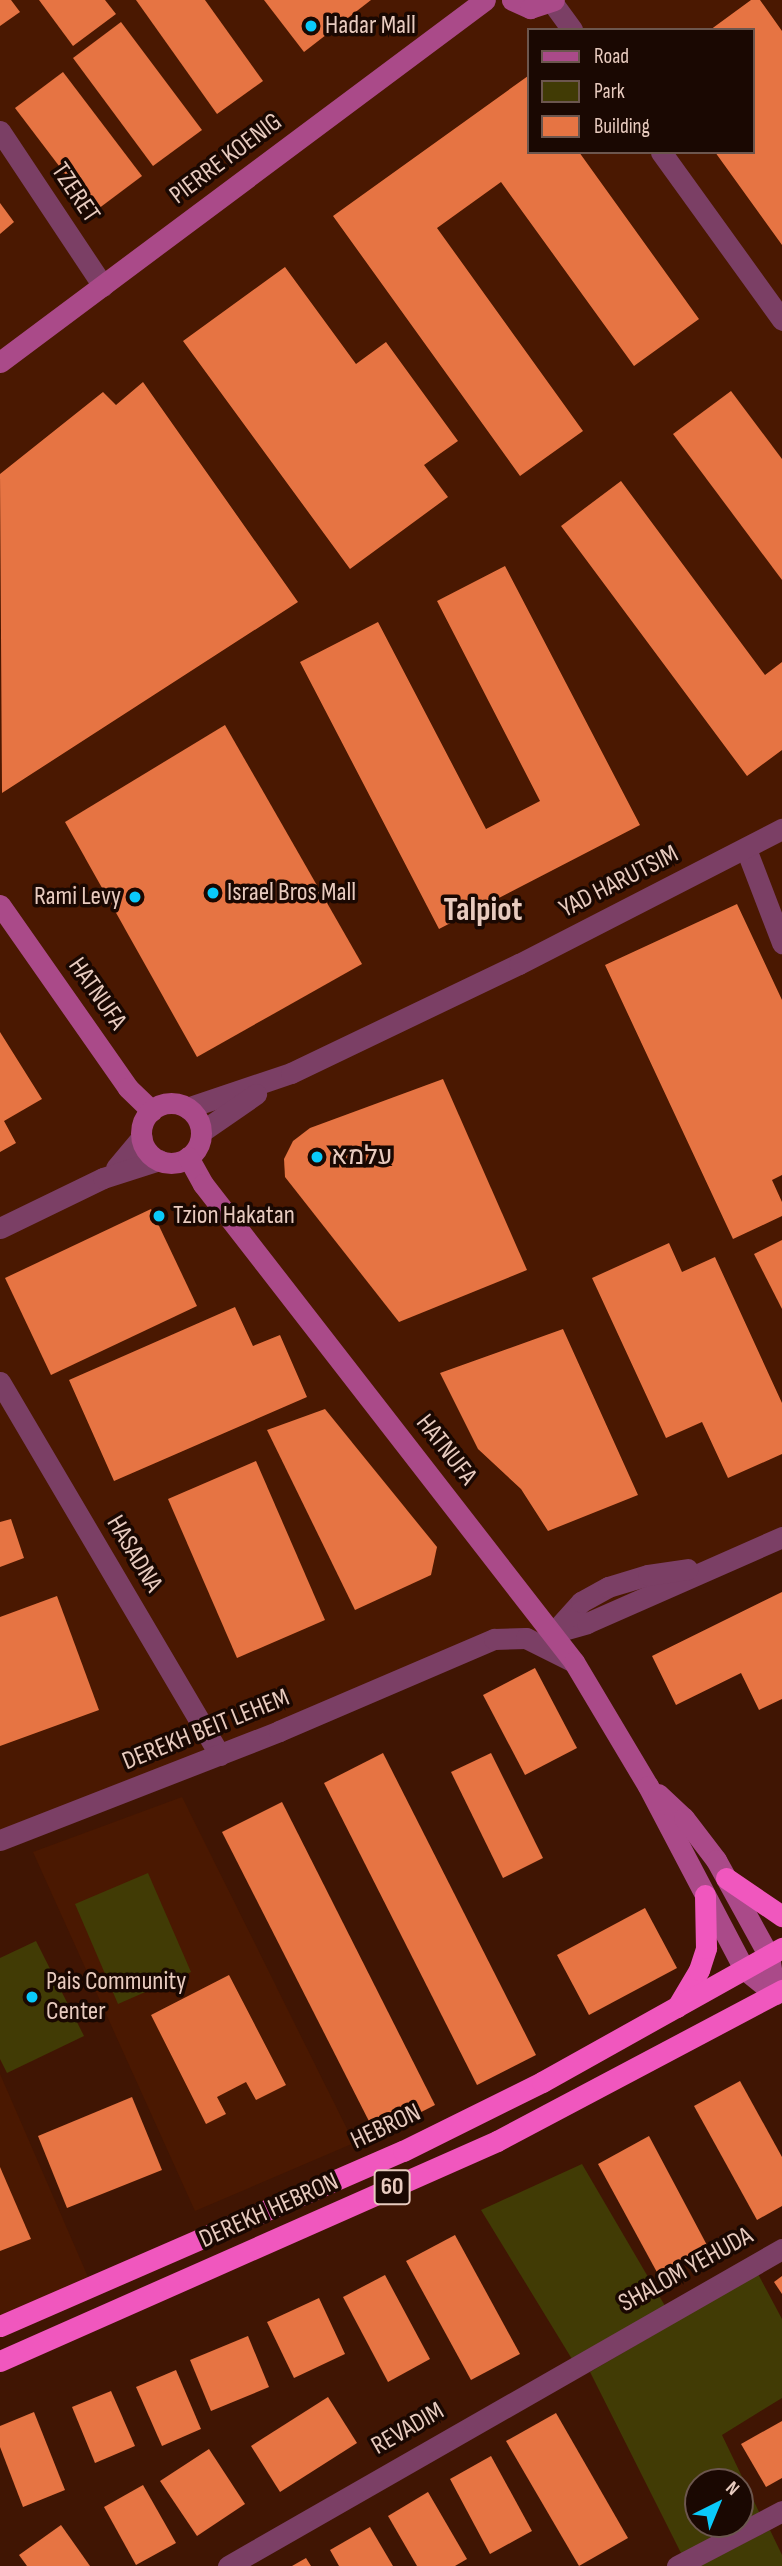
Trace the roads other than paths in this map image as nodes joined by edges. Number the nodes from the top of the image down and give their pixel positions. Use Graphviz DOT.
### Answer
graph roads {
  1 [pos="485,0"];
  2 [pos="512,0"];
  3 [pos="553,1"];
  4 [pos="571,28"];
  5 [pos="0,131"];
  6 [pos="662,154"];
  7 [pos="103,286"];
  8 [pos="782,320"];
  9 [pos="0,362"];
  10 [pos="782,829"];
  11 [pos="746,849"];
  12 [pos="0,905"];
  13 [pos="782,943"];
  14 [pos="291,1073"];
  15 [pos="187,1108"];
  16 [pos="152,1111"];
  17 [pos="201,1132"];
  18 [pos="142,1137"];
  19 [pos="188,1157"];
  20 [pos="159,1160"];
  21 [pos="103,1178"];
  22 [pos="0,1228"];
  23 [pos="0,1382"];
  24 [pos="782,1537"];
  25 [pos="553,1633"];
  26 [pos="574,1662"];
  27 [pos="220,1755"];
  28 [pos="648,1786"];
  29 [pos="0,1840"];
  30 [pos="726,1878"];
  31 [pos="705,1895"];
  32 [pos="782,1916"];
  33 [pos="775,1952"];
  34 [pos="744,1969"];
  35 [pos="779,1992"];
  36 [pos="676,2008"];
  37 [pos="782,2249"];
  38 [pos="0,2326"];
  39 [pos="616,2340"];
  40 [pos="0,2361"];
  41 [pos="782,2511"];
  42 [pos="228,2566"];
  43 [pos="677,2566"];
  1 -- 7 [label="street, PIERRE KOENIG"];
  2 -- 3 [label="street"];
  3 -- 4 [label="street"];
  5 -- 7 [label="street, TZERET"];
  6 -- 8 [label="street"];
  7 -- 9 [label="street, PIERRE KOENIG"];
  10 -- 11 [label="street, YAD HARUTSIM"];
  11 -- 13 [label="street"];
  11 -- 14 [label="street, YAD HARUTSIM"];
  12 -- 16 [label="street, HATNUFA"];
  14 -- 15 [label="street, YAD HARUTSIM"];
  14 -- 17 [label="street, YAD HARUTSIM"];
  15 -- 16 [label="street"];
  15 -- 17 [label="street"];
  16 -- 18 [label="street"];
  17 -- 19 [label="street"];
  18 -- 20 [label="street"];
  18 -- 21 [label="street"];
  19 -- 20 [label="street"];
  19 -- 25 [label="street, HATNUFA"];
  20 -- 21 [label="street"];
  21 -- 22 [label="street"];
  23 -- 27 [label="street, HASADNA"];
  24 -- 25 [label="street"];
  25 -- 26 [label="street, HATNUFA"];
  26 -- 27 [label="street, DEREKH BEIT LEHEM"];
  26 -- 28 [label="street, HATNUFA"];
  27 -- 29 [label="street, DEREKH BEIT LEHEM"];
  28 -- 30 [label="street, HATNUFA"];
  28 -- 31 [label="street, HATNUFA"];
  30 -- 32 [label="highway"];
  30 -- 33 [label="street, HATNUFA"];
  31 -- 34 [label="street, HATNUFA"];
  31 -- 36 [label="highway"];
  33 -- 34 [label="highway, HEBRON / 60"];
  33 -- 35 [label="street, HATNUFA"];
  34 -- 35 [label="street, HATNUFA"];
  34 -- 36 [label="highway, HEBRON / 60"];
  35 -- 40 [label="highway, DEREKH HEBRON / 60"];
  36 -- 38 [label="highway, HEBRON / 60"];
  37 -- 39 [label="street, SHALOM YEHUDA"];
  39 -- 42 [label="street, REVADIM"];
  41 -- 43 [label="street"];
}
